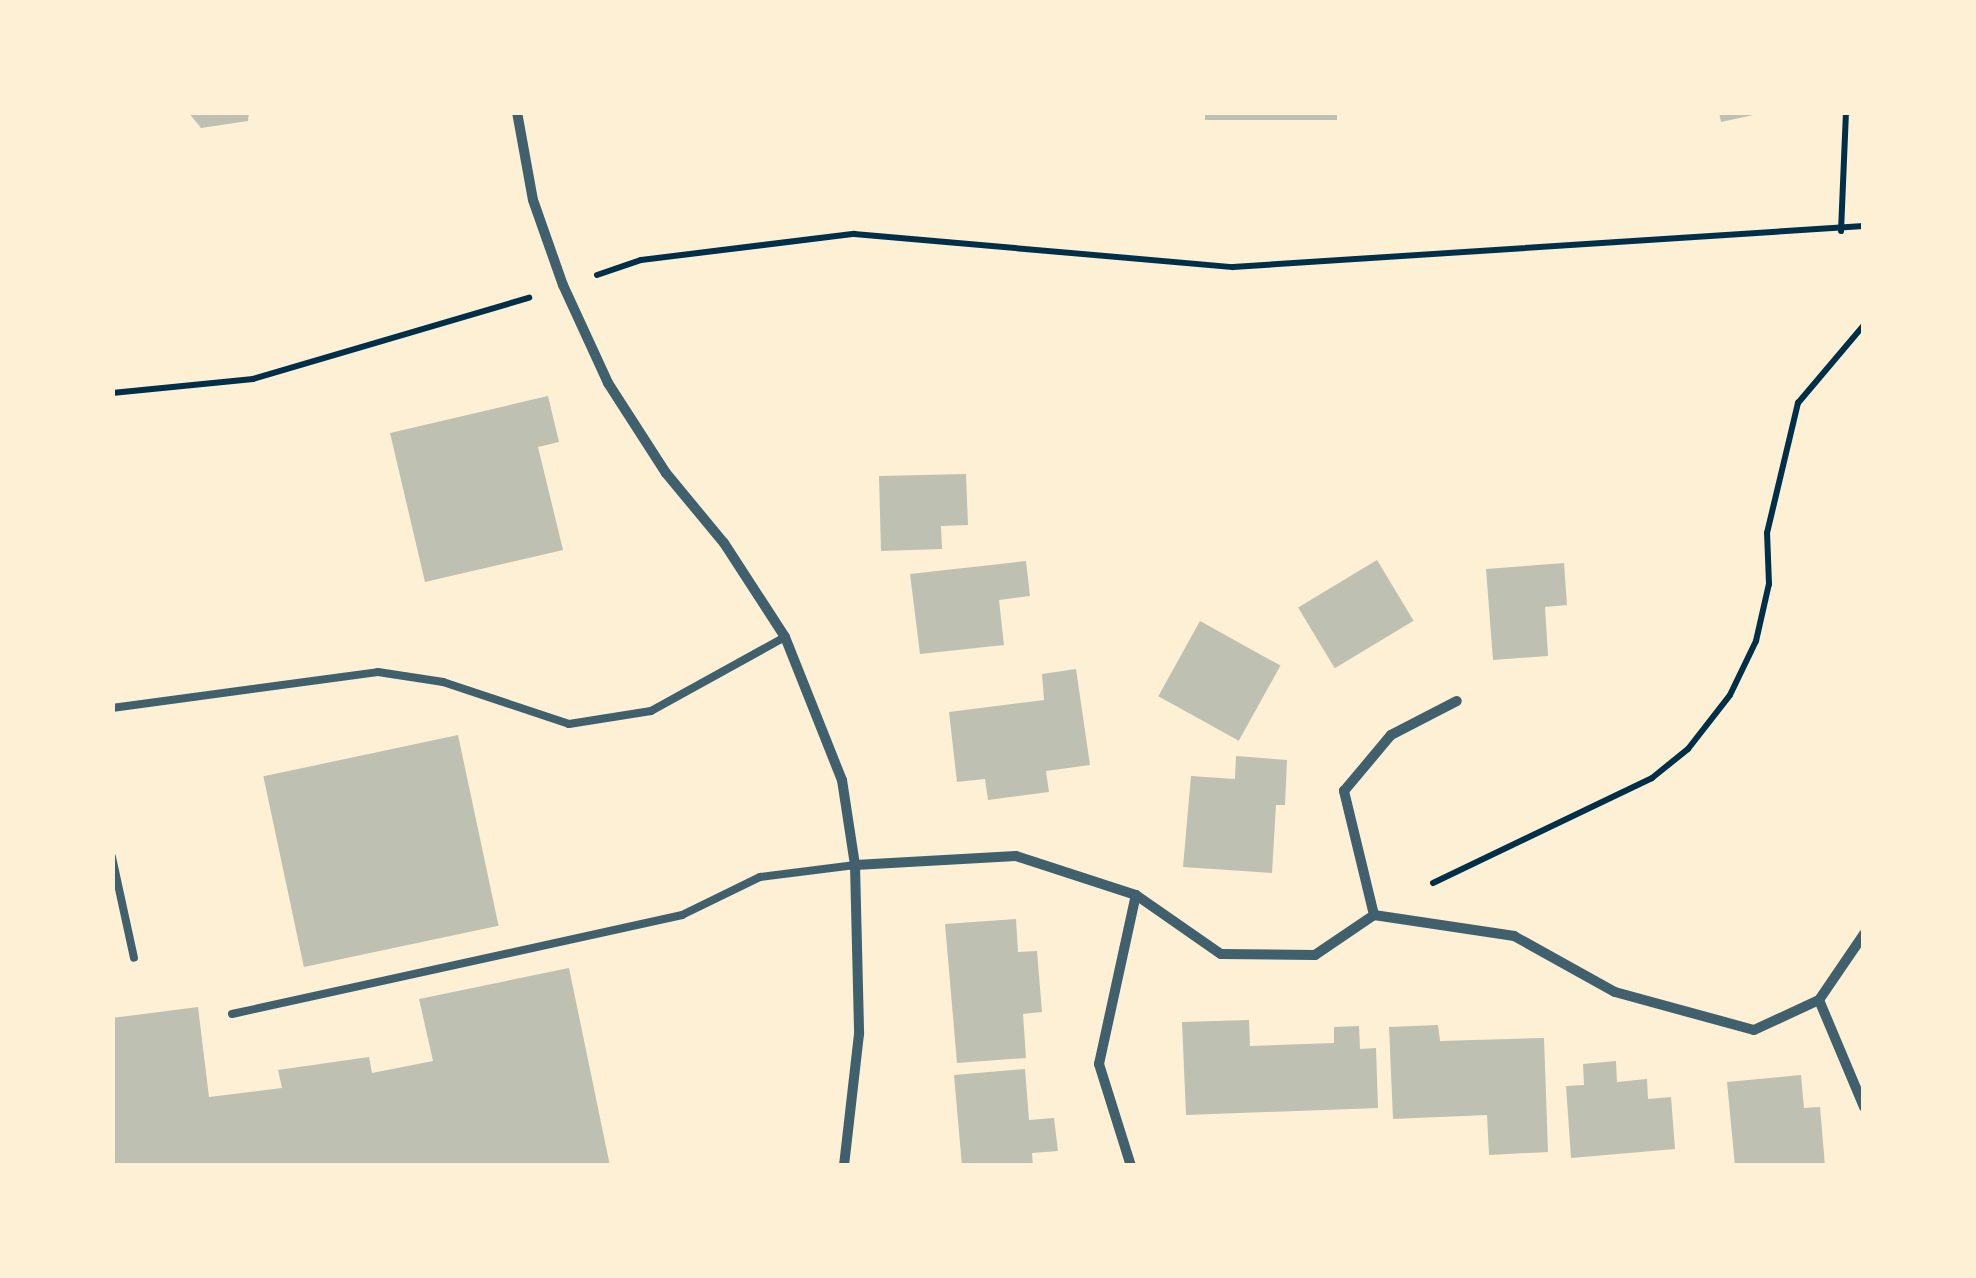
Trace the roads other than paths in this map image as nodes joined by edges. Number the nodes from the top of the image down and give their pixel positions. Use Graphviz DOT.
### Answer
graph roads {
  1 [pos="517,112"];
  2 [pos="785,637"];
  3 [pos="1457,701"];
  4 [pos="112,708"];
  5 [pos="112,857"];
  6 [pos="855,865"];
  7 [pos="1136,895"];
  8 [pos="1374,915"];
  9 [pos="1864,934"];
  10 [pos="134,958"];
  11 [pos="1819,1000"];
  12 [pos="232,1014"];
  13 [pos="1864,1107"];
  14 [pos="844,1166"];
  15 [pos="1131,1166"];
  1 -- 2 [label="street"];
  2 -- 4 [label="lane"];
  2 -- 6 [label="street"];
  3 -- 8 [label="street"];
  5 -- 10 [label="lane"];
  6 -- 7 [label="street"];
  6 -- 12 [label="lane"];
  6 -- 14 [label="street"];
  7 -- 8 [label="street"];
  7 -- 15 [label="street"];
  8 -- 11 [label="street"];
  9 -- 11 [label="street"];
  11 -- 13 [label="street"];
}
